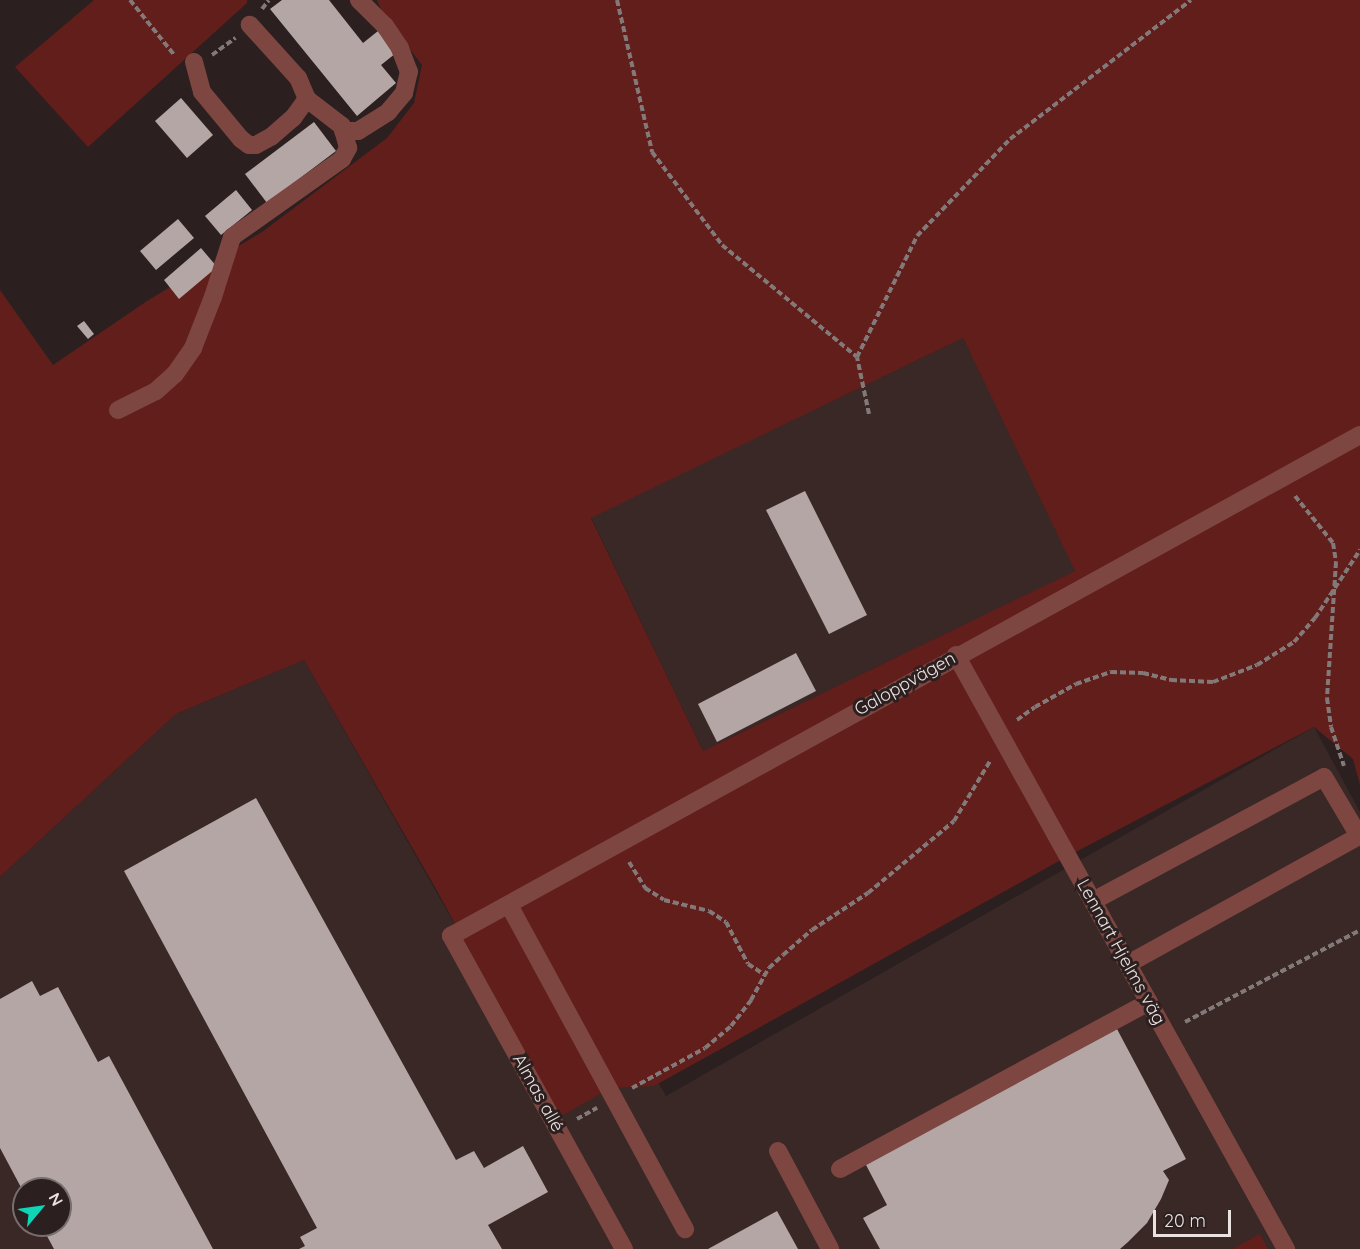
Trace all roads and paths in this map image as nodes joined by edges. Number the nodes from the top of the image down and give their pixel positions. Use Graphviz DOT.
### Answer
graph roads {
  1 [pos="130,0"];
  2 [pos="269,0"];
  3 [pos="359,0"];
  4 [pos="617,0"];
  5 [pos="1191,0"];
  6 [pos="250,25"];
  7 [pos="195,62"];
  8 [pos="307,99"];
  9 [pos="343,131"];
  10 [pos="857,357"];
  11 [pos="118,410"];
  12 [pos="869,414"];
  13 [pos="1360,435"];
  14 [pos="1283,477"];
  15 [pos="1360,550"];
  16 [pos="1334,588"];
  17 [pos="956,655"];
  18 [pos="1002,737"];
  19 [pos="1345,768"];
  20 [pos="618,844"];
  21 [pos="1093,901"];
  22 [pos="509,904"];
  23 [pos="1360,930"];
  24 [pos="451,936"];
  25 [pos="1128,964"];
  26 [pos="765,975"];
  27 [pos="1149,1002"];
  28 [pos="1165,1032"];
  29 [pos="615,1098"];
  30 [pos="558,1130"];
  31 [pos="777,1151"];
  32 [pos="840,1169"];
  33 [pos="685,1229"];
  34 [pos="624,1249"];
  35 [pos="830,1249"];
  36 [pos="1286,1249"];
  1 -- 7 [label="path"];
  2 -- 6 [label="path"];
  3 -- 9 [label="lane"];
  4 -- 10 [label="path"];
  5 -- 10 [label="path"];
  6 -- 7 [label="path"];
  6 -- 8 [label="lane"];
  7 -- 8 [label="lane"];
  8 -- 9 [label="lane"];
  9 -- 11 [label="lane"];
  10 -- 12 [label="path"];
  13 -- 14 [label="lane, Galoppvägen"];
  14 -- 16 [label="path"];
  14 -- 17 [label="lane, Galoppvägen"];
  15 -- 16 [label="path"];
  16 -- 18 [label="path"];
  16 -- 19 [label="path"];
  17 -- 18 [label="lane, Lennart Hjelms väg"];
  17 -- 20 [label="lane, Galoppvägen"];
  18 -- 21 [label="lane, Lennart Hjelms väg"];
  18 -- 26 [label="path"];
  20 -- 22 [label="lane, Galoppvägen"];
  20 -- 26 [label="path"];
  21 -- 25 [label="lane, Lennart Hjelms väg"];
  21 -- 25 [label="lane"];
  22 -- 24 [label="lane, Galoppvägen"];
  22 -- 29 [label="lane"];
  23 -- 28 [label="path"];
  24 -- 30 [label="lane, Almas allé"];
  25 -- 27 [label="lane, Lennart Hjelms väg"];
  26 -- 29 [label="path"];
  27 -- 28 [label="lane, Lennart Hjelms väg"];
  27 -- 32 [label="lane"];
  28 -- 36 [label="lane, Lennart Hjelms väg"];
  29 -- 30 [label="path"];
  29 -- 33 [label="lane"];
  30 -- 34 [label="lane, Almas allé"];
  31 -- 35 [label="lane"];
}
